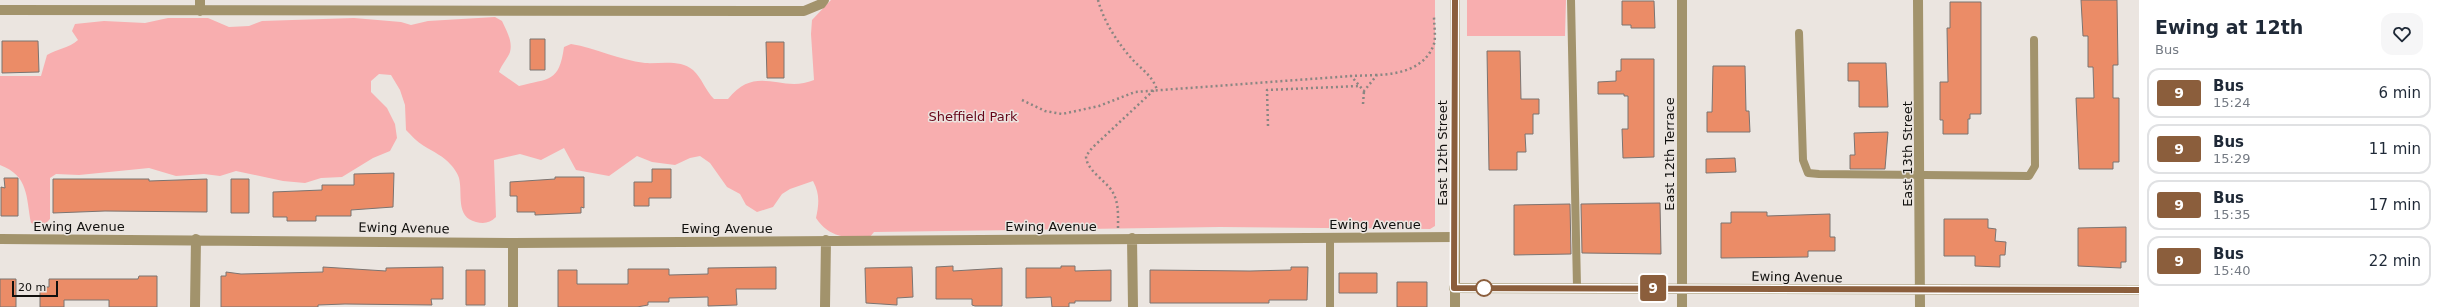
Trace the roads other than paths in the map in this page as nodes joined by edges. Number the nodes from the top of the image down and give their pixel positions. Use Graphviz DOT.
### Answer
graph roads {
  1 [pos="200,0"];
  2 [pos="1455,0"];
  3 [pos="1570,0"];
  4 [pos="1682,0"];
  5 [pos="1918,0"];
  6 [pos="822,2"];
  7 [pos="501,5"];
  8 [pos="0,10"];
  9 [pos="200,11"];
  10 [pos="1799,33"];
  11 [pos="2034,40"];
  12 [pos="1920,176"];
  13 [pos="1330,237"];
  14 [pos="1455,237"];
  15 [pos="0,238"];
  16 [pos="1132,238"];
  17 [pos="196,239"];
  18 [pos="826,240"];
  19 [pos="513,242"];
  20 [pos="1577,287"];
  21 [pos="1454,288"];
  22 [pos="1682,288"];
  23 [pos="2139,290"];
  24 [pos="1920,291"];
  25 [pos="195,307"];
  26 [pos="513,307"];
  27 [pos="825,307"];
  28 [pos="1133,307"];
  29 [pos="1330,307"];
  30 [pos="1455,307"];
  31 [pos="1682,307"];
  32 [pos="1920,307"];
  1 -- 9 [label="street"];
  2 -- 14 [label="street, East 12th Street"];
  3 -- 20 [label="lane"];
  4 -- 22 [label="street, East 12th Terrace"];
  5 -- 12 [label="street, East 13th Street"];
  6 -- 7 [label="street"];
  7 -- 9 [label="street"];
  8 -- 9 [label="street"];
  10 -- 12 [label="lane"];
  11 -- 12 [label="lane"];
  12 -- 24 [label="street, East 13th Street"];
  13 -- 14 [label="street, Ewing Avenue"];
  13 -- 16 [label="street, Ewing Avenue"];
  13 -- 29 [label="lane"];
  14 -- 21 [label="street, East 12th Street"];
  15 -- 17 [label="street, Ewing Avenue"];
  16 -- 18 [label="street, Ewing Avenue"];
  16 -- 28 [label="street"];
  17 -- 19 [label="street, Ewing Avenue"];
  17 -- 25 [label="street"];
  18 -- 19 [label="street, Ewing Avenue"];
  18 -- 27 [label="street"];
  19 -- 26 [label="street"];
  20 -- 21 [label="street, Ewing Avenue"];
  20 -- 22 [label="street, Ewing Avenue"];
  21 -- 30 [label="street, East 12th Street"];
  22 -- 24 [label="street, Ewing Avenue"];
  22 -- 31 [label="street, East 12th Terrace"];
  23 -- 24 [label="street, Ewing Avenue"];
  24 -- 32 [label="street, East 13th Street"];
}
